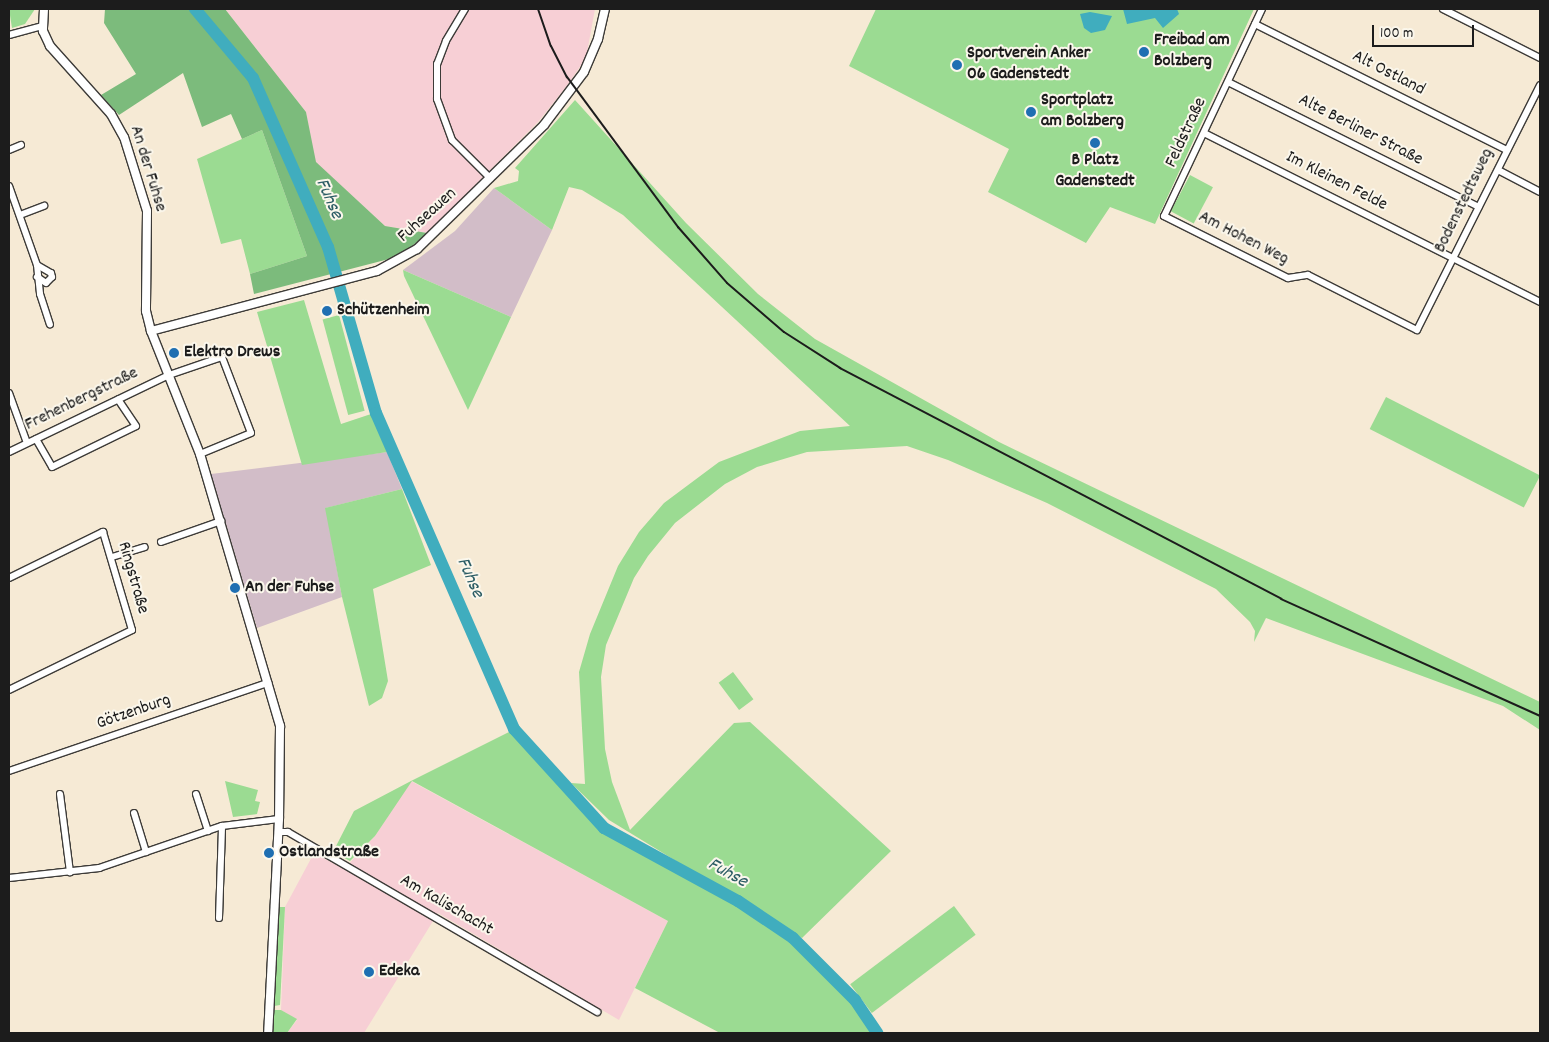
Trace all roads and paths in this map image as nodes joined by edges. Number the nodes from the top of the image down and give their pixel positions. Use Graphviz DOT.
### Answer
graph roads {
  1 [pos="44,9"];
  2 [pos="466,9"];
  3 [pos="606,9"];
  4 [pos="1262,9"];
  5 [pos="1443,9"];
  6 [pos="1255,24"];
  7 [pos="42,26"];
  8 [pos="9,35"];
  9 [pos="1540,58"];
  10 [pos="1228,82"];
  11 [pos="1540,85"];
  12 [pos="1204,133"];
  13 [pos="21,145"];
  14 [pos="9,150"];
  15 [pos="1507,150"];
  16 [pos="1498,170"];
  17 [pos="490,178"];
  18 [pos="9,186"];
  19 [pos="1540,192"];
  20 [pos="44,206"];
  21 [pos="1479,207"];
  22 [pos="20,215"];
  23 [pos="1164,216"];
  24 [pos="1454,258"];
  25 [pos="37,265"];
  26 [pos="38,277"];
  27 [pos="1540,302"];
  28 [pos="50,324"];
  29 [pos="1417,330"];
  30 [pos="151,331"];
  31 [pos="169,375"];
  32 [pos="9,393"];
  33 [pos="118,399"];
  34 [pos="36,439"];
  35 [pos="27,443"];
  36 [pos="9,452"];
  37 [pos="200,454"];
  38 [pos="221,521"];
  39 [pos="160,542"];
  40 [pos="145,547"];
  41 [pos="112,557"];
  42 [pos="9,578"];
  43 [pos="268,683"];
  44 [pos="9,690"];
  45 [pos="9,771"];
  46 [pos="60,794"];
  47 [pos="196,794"];
  48 [pos="134,813"];
  49 [pos="279,819"];
  50 [pos="222,826"];
  51 [pos="208,831"];
  52 [pos="278,832"];
  53 [pos="146,852"];
  54 [pos="70,872"];
  55 [pos="9,878"];
  56 [pos="219,918"];
  57 [pos="597,1012"];
  58 [pos="268,1033"];
  1 -- 7 [label="street"];
  2 -- 17 [label="street"];
  3 -- 17 [label="street, Fuhseauen"];
  4 -- 6 [label="street, Feldstraße"];
  5 -- 9 [label="street"];
  6 -- 10 [label="street, Feldstraße"];
  6 -- 15 [label="street, Alt Ostland"];
  7 -- 8 [label="street"];
  7 -- 30 [label="street, An der Fuhse"];
  10 -- 12 [label="street, Feldstraße"];
  10 -- 21 [label="street, Alte Berliner Straße"];
  11 -- 15 [label="street, Bodenstedtsweg"];
  12 -- 23 [label="street, Feldstraße"];
  12 -- 24 [label="street, Im Kleinen Felde"];
  13 -- 14 [label="street"];
  15 -- 16 [label="street, Bodenstedtsweg"];
  16 -- 19 [label="street"];
  16 -- 21 [label="street, Bodenstedtsweg"];
  17 -- 30 [label="street, Fuhseauen"];
  18 -- 22 [label="street"];
  20 -- 22 [label="street"];
  21 -- 24 [label="street, Bodenstedtsweg"];
  22 -- 25 [label="street"];
  23 -- 29 [label="street, Am Hohen Weg"];
  24 -- 27 [label="street, Im Kleinen Felde"];
  24 -- 29 [label="street, Bodenstedtsweg"];
  25 -- 26 [label="street"];
  25 -- 26 [label="street"];
  26 -- 28 [label="street"];
  30 -- 31 [label="street, An der Fuhse"];
  31 -- 33 [label="street, Frehenbergstraße"];
  31 -- 37 [label="street, An der Fuhse"];
  31 -- 37 [label="street, Frehenbergstraße"];
  32 -- 35 [label="street"];
  33 -- 34 [label="street, Frehenbergstraße"];
  33 -- 34 [label="street"];
  34 -- 35 [label="street, Frehenbergstraße"];
  35 -- 36 [label="street, Frehenbergstraße"];
  37 -- 38 [label="street, An der Fuhse"];
  38 -- 39 [label="street"];
  38 -- 43 [label="street, An der Fuhse"];
  40 -- 41 [label="street"];
  41 -- 42 [label="street, Ringstraße"];
  41 -- 44 [label="street, Ringstraße"];
  43 -- 45 [label="street, Götzenburg"];
  43 -- 49 [label="street, An der Fuhse"];
  46 -- 54 [label="street"];
  47 -- 51 [label="street"];
  48 -- 53 [label="street"];
  49 -- 50 [label="street"];
  49 -- 52 [label="street, An der Fuhse"];
  50 -- 51 [label="street"];
  50 -- 56 [label="street"];
  51 -- 53 [label="street"];
  52 -- 57 [label="street, Am Kalischacht"];
  52 -- 58 [label="street, An der Fuhse"];
  53 -- 54 [label="street"];
  54 -- 55 [label="street"];
}
